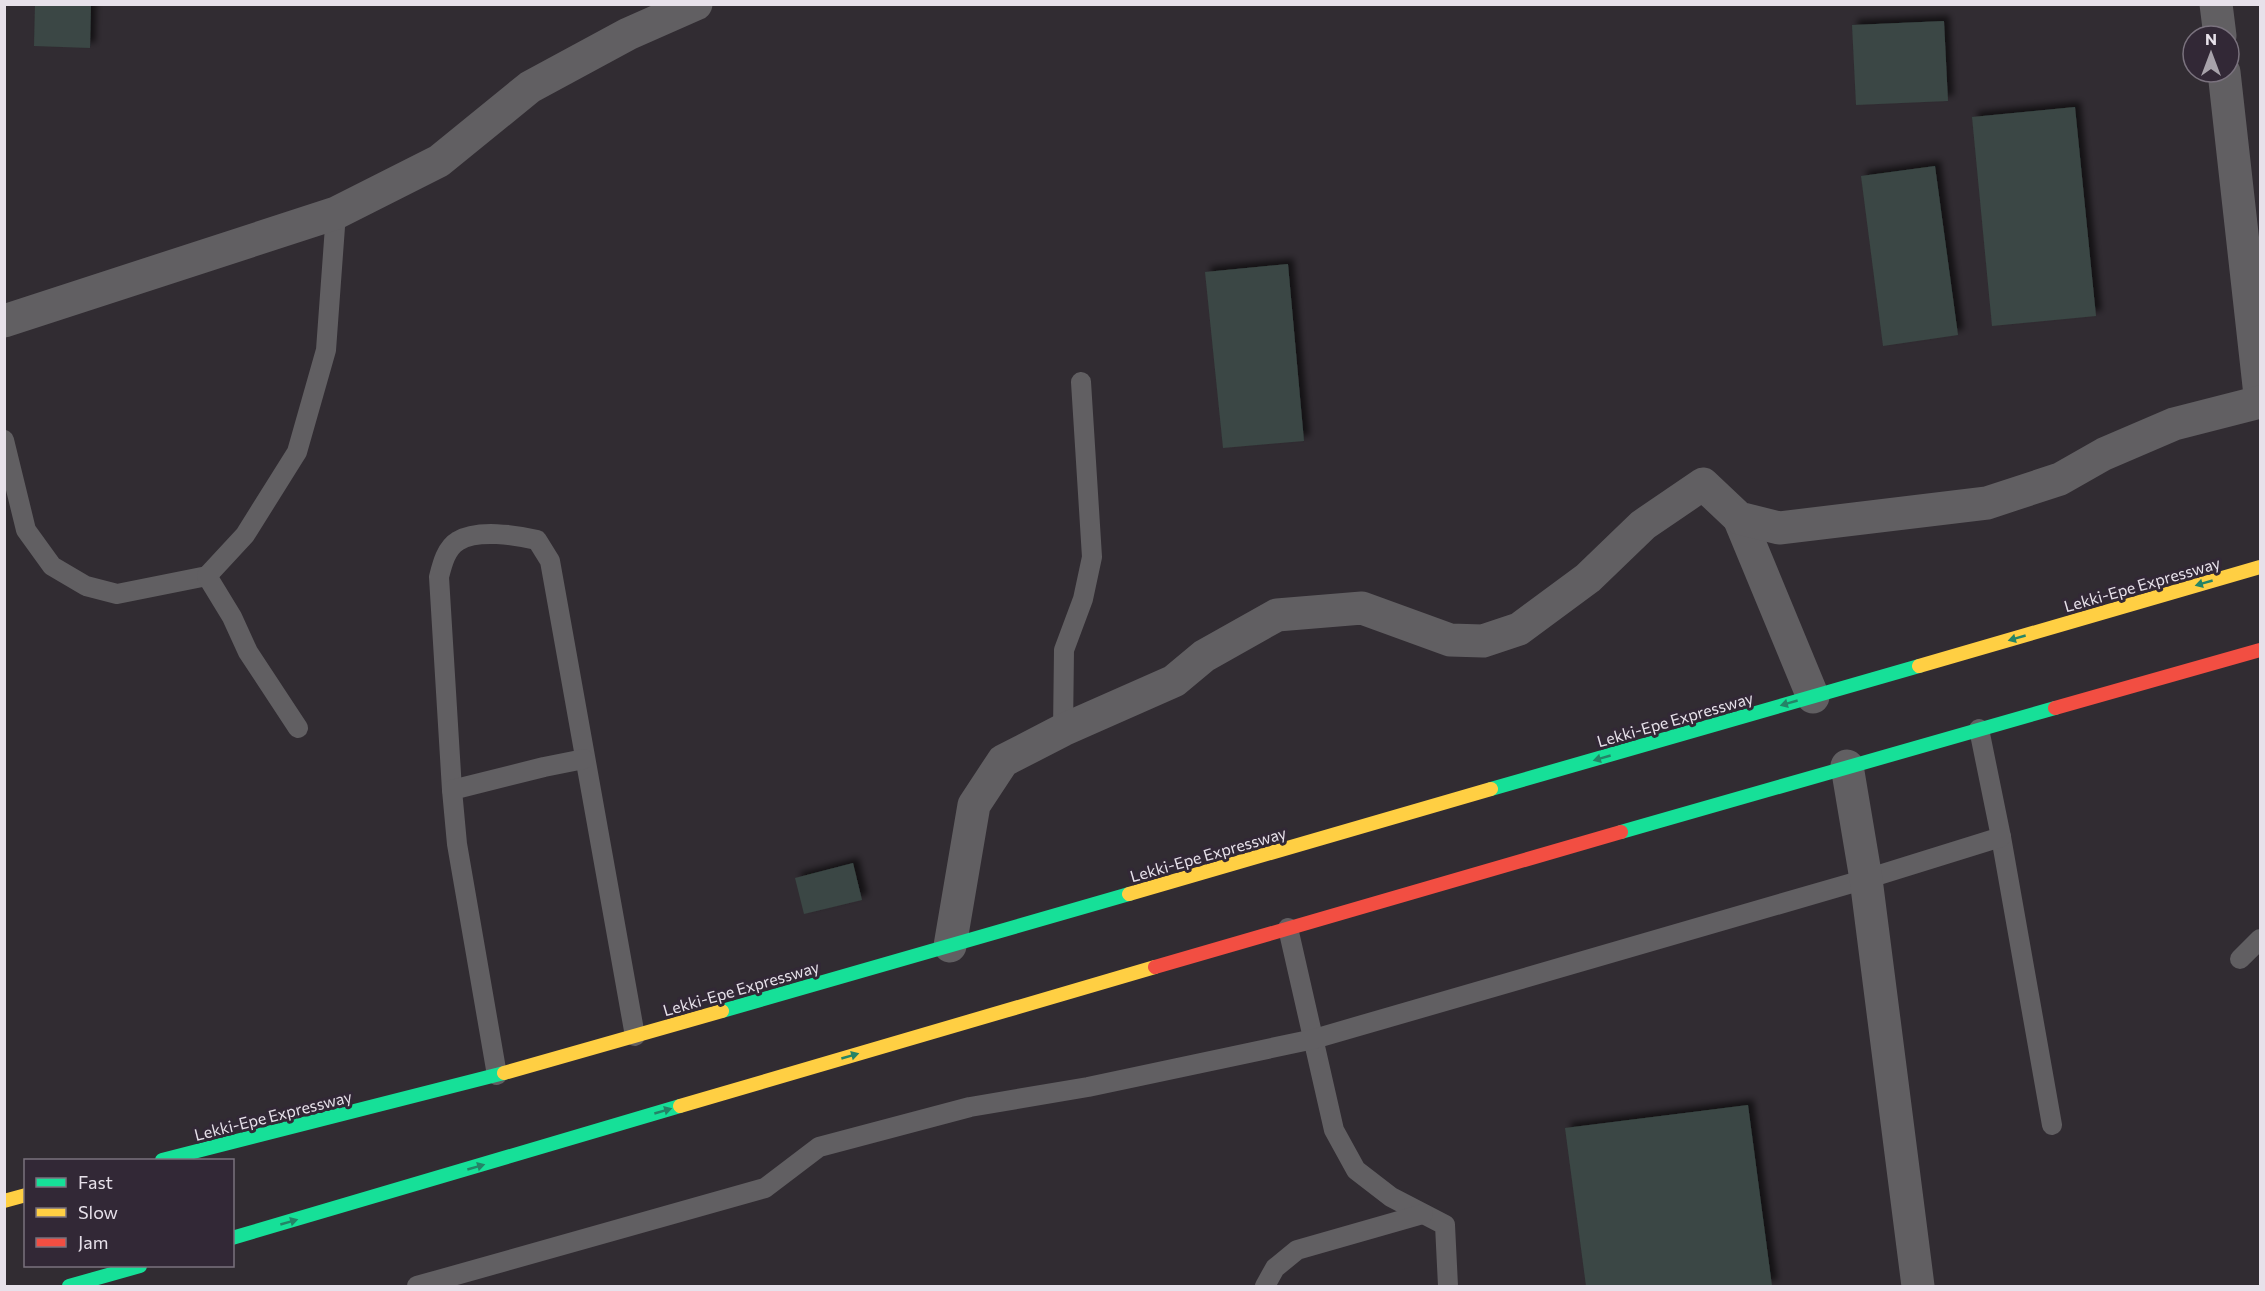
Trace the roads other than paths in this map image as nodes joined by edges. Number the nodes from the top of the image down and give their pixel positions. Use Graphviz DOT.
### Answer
graph roads {
  1 [pos="696,4"];
  2 [pos="2217,4"];
  3 [pos="2219,24"];
  4 [pos="2225,84"];
  5 [pos="336,213"];
  6 [pos="4,321"];
  7 [pos="1081,382"];
  8 [pos="2260,396"];
  9 [pos="2260,402"];
  10 [pos="4,440"];
  11 [pos="1738,518"];
  12 [pos="2260,567"];
  13 [pos="207,576"];
  14 [pos="2260,650"];
  15 [pos="1813,696"];
  16 [pos="298,728"];
  17 [pos="1979,729"];
  18 [pos="1063,730"];
  19 [pos="584,759"];
  20 [pos="1848,766"];
  21 [pos="452,790"];
  22 [pos="2001,837"];
  23 [pos="1866,879"];
  24 [pos="1288,928"];
  25 [pos="2260,939"];
  26 [pos="950,946"];
  27 [pos="2240,959"];
  28 [pos="634,1036"];
  29 [pos="1314,1039"];
  30 [pos="497,1075"];
  31 [pos="2052,1125"];
  32 [pos="170,1159"];
  33 [pos="24,1196"];
  34 [pos="4,1201"];
  35 [pos="1423,1214"];
  36 [pos="234,1237"];
  37 [pos="137,1267"];
  38 [pos="69,1287"];
  39 [pos="417,1287"];
  40 [pos="1264,1287"];
  41 [pos="1448,1287"];
  42 [pos="1918,1287"];
  1 -- 5 [label="street"];
  2 -- 3 [label="street"];
  4 -- 8 [label="street"];
  5 -- 6 [label="street"];
  5 -- 13 [label="lane"];
  7 -- 18 [label="lane"];
  9 -- 11 [label="street"];
  10 -- 13 [label="lane"];
  11 -- 15 [label="street"];
  11 -- 18 [label="street"];
  12 -- 15 [label="highway, Lekki-Epe Expressway, one-way"];
  13 -- 16 [label="lane"];
  14 -- 17 [label="highway"];
  15 -- 26 [label="highway, Lekki-Epe Expressway, one-way"];
  17 -- 20 [label="highway"];
  17 -- 22 [label="lane"];
  18 -- 26 [label="street"];
  19 -- 21 [label="lane"];
  19 -- 21 [label="lane"];
  19 -- 28 [label="lane"];
  20 -- 23 [label="street"];
  20 -- 24 [label="highway"];
  21 -- 30 [label="lane"];
  22 -- 23 [label="lane"];
  22 -- 31 [label="lane"];
  23 -- 29 [label="lane"];
  23 -- 42 [label="street"];
  24 -- 29 [label="lane"];
  36 -- 24 [label="highway, one-way"];
  25 -- 27 [label="lane"];
  26 -- 28 [label="highway, Lekki-Epe Expressway"];
  28 -- 30 [label="highway, Lekki-Epe Expressway"];
  29 -- 35 [label="lane"];
  29 -- 39 [label="lane"];
  30 -- 32 [label="highway, Lekki-Epe Expressway"];
  33 -- 34 [label="highway"];
  35 -- 40 [label="lane"];
  35 -- 41 [label="lane"];
  37 -- 38 [label="highway"];
}
